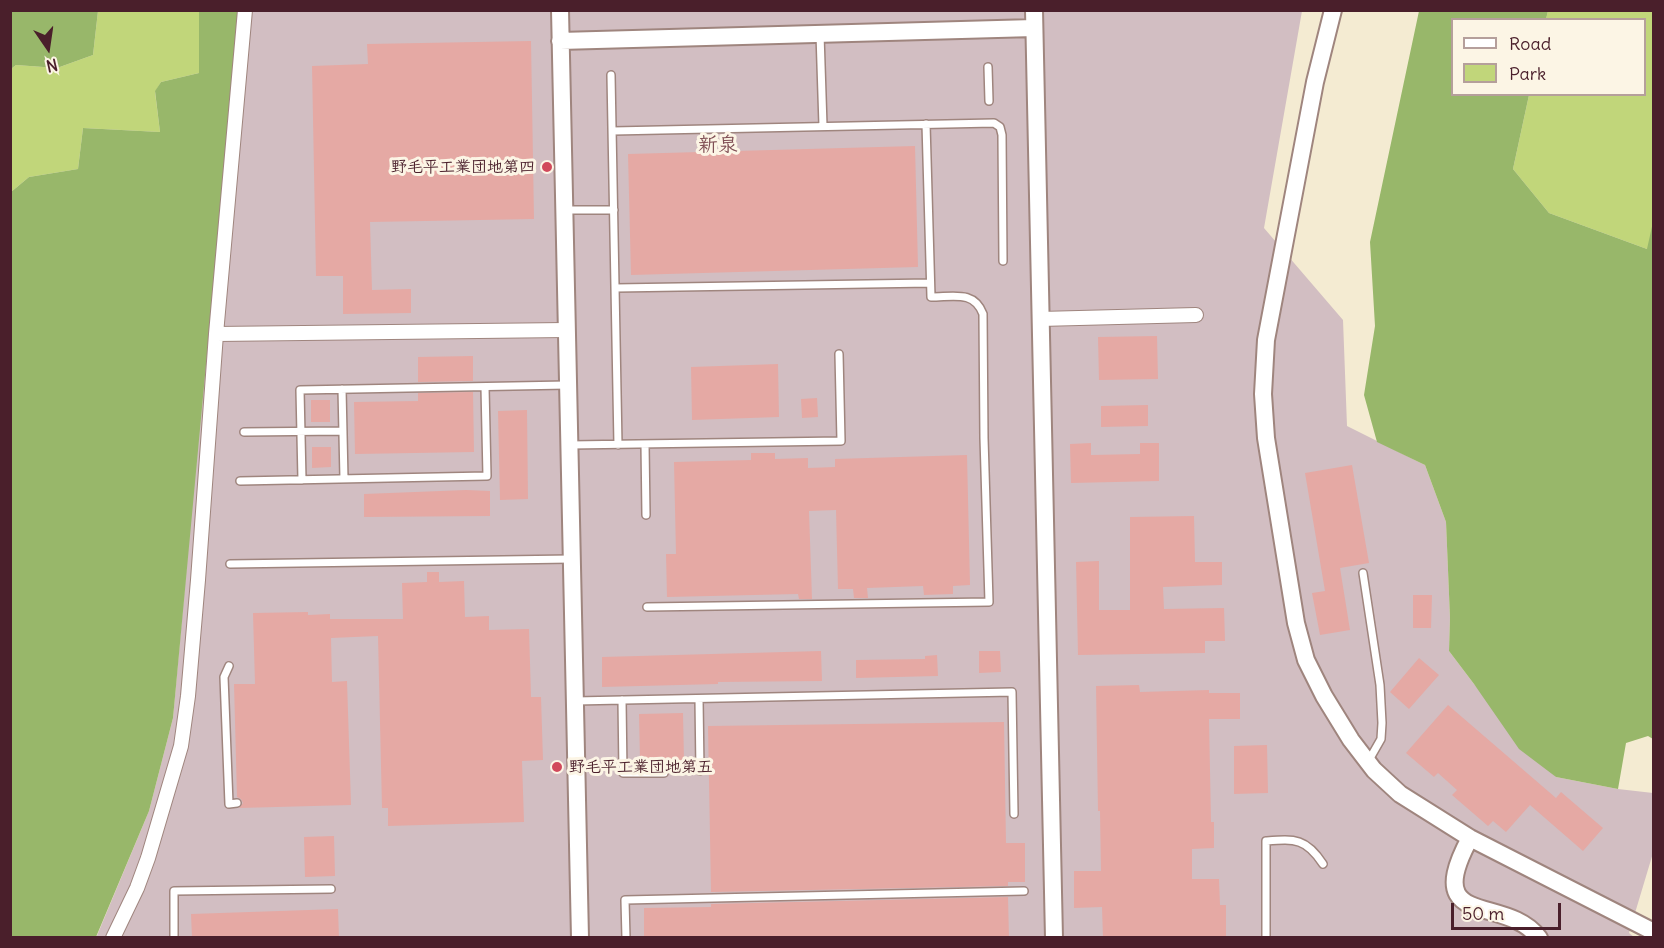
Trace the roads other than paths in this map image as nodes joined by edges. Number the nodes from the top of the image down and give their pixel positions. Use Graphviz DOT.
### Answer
graph roads {
  1 [pos="245,10"];
  2 [pos="560,10"];
  3 [pos="1034,10"];
  4 [pos="1334,10"];
  5 [pos="1034,28"];
  6 [pos="820,34"];
  7 [pos="560,41"];
  8 [pos="988,67"];
  9 [pos="612,75"];
  10 [pos="989,101"];
  11 [pos="926,124"];
  12 [pos="823,126"];
  13 [pos="613,131"];
  14 [pos="564,210"];
  15 [pos="614,210"];
  16 [pos="1003,261"];
  17 [pos="930,283"];
  18 [pos="616,288"];
  19 [pos="1196,315"];
  20 [pos="1040,319"];
  21 [pos="566,330"];
  22 [pos="216,334"];
  23 [pos="840,354"];
  24 [pos="567,385"];
  25 [pos="485,387"];
  26 [pos="342,389"];
  27 [pos="343,431"];
  28 [pos="244,432"];
  29 [pos="301,432"];
  30 [pos="645,444"];
  31 [pos="569,445"];
  32 [pos="618,445"];
  33 [pos="344,479"];
  34 [pos="302,480"];
  35 [pos="240,481"];
  36 [pos="646,515"];
  37 [pos="572,560"];
  38 [pos="230,564"];
  39 [pos="1363,573"];
  40 [pos="647,607"];
  41 [pos="229,666"];
  42 [pos="699,699"];
  43 [pos="622,700"];
  44 [pos="575,701"];
  45 [pos="1368,762"];
  46 [pos="700,771"];
  47 [pos="664,773"];
  48 [pos="237,803"];
  49 [pos="1014,814"];
  50 [pos="1470,838"];
  51 [pos="1323,864"];
  52 [pos="331,889"];
  53 [pos="1024,891"];
  54 [pos="1653,932"];
  55 [pos="112,938"];
  56 [pos="174,938"];
  57 [pos="580,938"];
  58 [pos="626,938"];
  59 [pos="1054,938"];
  60 [pos="1266,938"];
  61 [pos="1539,938"];
  1 -- 22 [label="street"];
  2 -- 7 [label="street"];
  3 -- 5 [label="street"];
  4 -- 45 [label="street"];
  5 -- 6 [label="street"];
  5 -- 20 [label="street"];
  6 -- 7 [label="street"];
  6 -- 12 [label="lane"];
  7 -- 14 [label="street"];
  8 -- 10 [label="lane"];
  9 -- 13 [label="lane"];
  11 -- 12 [label="lane"];
  11 -- 16 [label="lane"];
  11 -- 17 [label="lane"];
  12 -- 13 [label="lane"];
  13 -- 15 [label="lane"];
  14 -- 15 [label="lane"];
  14 -- 21 [label="street"];
  15 -- 18 [label="lane"];
  17 -- 18 [label="lane"];
  17 -- 40 [label="lane"];
  18 -- 32 [label="lane"];
  19 -- 20 [label="street"];
  20 -- 59 [label="street"];
  21 -- 22 [label="street"];
  21 -- 24 [label="street"];
  22 -- 55 [label="street"];
  23 -- 30 [label="lane"];
  24 -- 25 [label="lane"];
  24 -- 31 [label="street"];
  25 -- 26 [label="lane"];
  25 -- 33 [label="lane"];
  26 -- 27 [label="lane"];
  26 -- 29 [label="lane"];
  27 -- 29 [label="lane"];
  27 -- 33 [label="lane"];
  28 -- 29 [label="lane"];
  29 -- 34 [label="lane"];
  30 -- 32 [label="lane"];
  30 -- 36 [label="lane"];
  31 -- 32 [label="lane"];
  31 -- 37 [label="street"];
  33 -- 34 [label="lane"];
  34 -- 35 [label="lane"];
  37 -- 38 [label="lane"];
  37 -- 44 [label="street"];
  39 -- 45 [label="lane"];
  41 -- 48 [label="lane"];
  42 -- 43 [label="lane"];
  42 -- 46 [label="lane"];
  42 -- 49 [label="lane"];
  43 -- 44 [label="lane"];
  43 -- 47 [label="lane"];
  44 -- 57 [label="street"];
  45 -- 50 [label="street"];
  50 -- 54 [label="street"];
  50 -- 61 [label="street"];
  51 -- 60 [label="lane"];
  52 -- 56 [label="lane"];
  53 -- 58 [label="lane"];
}
